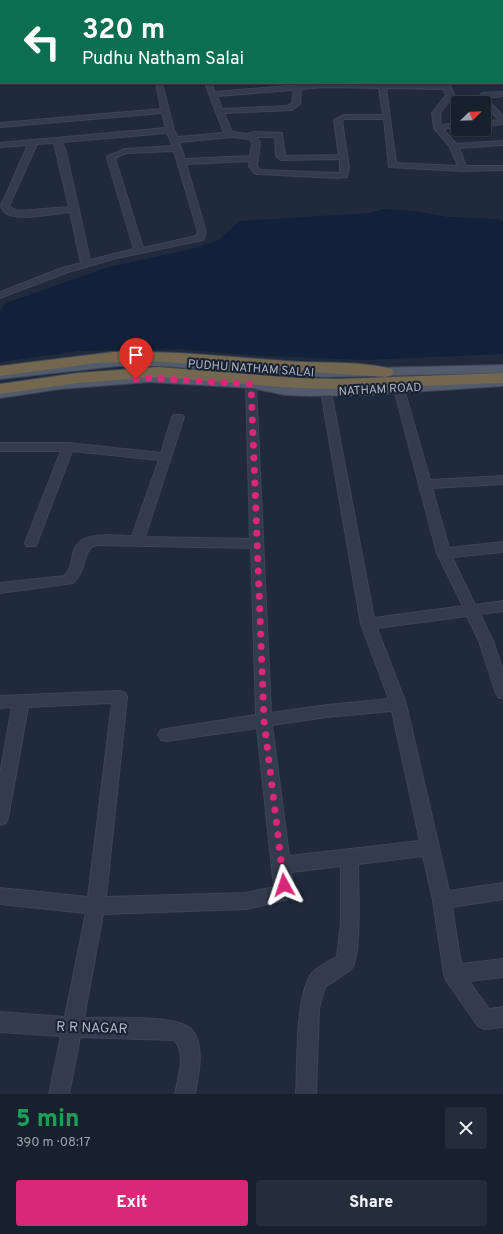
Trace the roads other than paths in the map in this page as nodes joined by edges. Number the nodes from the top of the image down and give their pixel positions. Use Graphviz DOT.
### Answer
graph roads {
  1 [pos="159,84"];
  2 [pos="208,84"];
  3 [pos="383,84"];
  4 [pos="446,85"];
  5 [pos="298,86"];
  6 [pos="212,94"];
  7 [pos="503,94"];
  8 [pos="165,111"];
  9 [pos="219,111"];
  10 [pos="387,116"];
  11 [pos="503,121"];
  12 [pos="491,123"];
  13 [pos="0,125"];
  14 [pos="451,126"];
  15 [pos="438,128"];
  16 [pos="170,130"];
  17 [pos="229,135"];
  18 [pos="251,136"];
  19 [pos="57,139"];
  20 [pos="34,141"];
  21 [pos="503,143"];
  22 [pos="176,144"];
  23 [pos="0,145"];
  24 [pos="454,146"];
  25 [pos="254,158"];
  26 [pos="343,158"];
  27 [pos="181,162"];
  28 [pos="503,168"];
  29 [pos="463,169"];
  30 [pos="74,209"];
  31 [pos="139,251"];
  32 [pos="86,264"];
  33 [pos="0,295"];
  34 [pos="503,370"];
  35 [pos="0,371"];
  36 [pos="386,372"];
  37 [pos="0,375"];
  38 [pos="159,378"];
  39 [pos="503,378"];
  40 [pos="0,380"];
  41 [pos="503,382"];
  42 [pos="254,385"];
  43 [pos="0,389"];
  44 [pos="399,389"];
  45 [pos="326,392"];
  46 [pos="0,394"];
  47 [pos="0,397"];
  48 [pos="178,416"];
  49 [pos="68,446"];
  50 [pos="0,447"];
  51 [pos="166,457"];
  52 [pos="503,480"];
  53 [pos="426,484"];
  54 [pos="137,541"];
  55 [pos="31,543"];
  56 [pos="257,544"];
  57 [pos="503,547"];
  58 [pos="444,553"];
  59 [pos="0,588"];
  60 [pos="503,606"];
  61 [pos="471,610"];
  62 [pos="368,624"];
  63 [pos="503,693"];
  64 [pos="21,701"];
  65 [pos="0,702"];
  66 [pos="398,704"];
  67 [pos="264,720"];
  68 [pos="166,735"];
  69 [pos="0,818"];
  70 [pos="430,848"];
  71 [pos="348,858"];
  72 [pos="282,865"];
  73 [pos="503,890"];
  74 [pos="0,896"];
  75 [pos="442,900"];
  76 [pos="96,906"];
  77 [pos="503,968"];
  78 [pos="453,974"];
  79 [pos="503,1017"];
  80 [pos="0,1022"];
  81 [pos="72,1027"];
  82 [pos="59,1094"];
  83 [pos="185,1094"];
  84 [pos="306,1094"];
  1 -- 8 [label="street"];
  2 -- 6 [label="street"];
  3 -- 4 [label="street"];
  3 -- 5 [label="street"];
  3 -- 10 [label="street"];
  4 -- 15 [label="street"];
  5 -- 6 [label="street"];
  5 -- 9 [label="street"];
  6 -- 9 [label="street"];
  7 -- 11 [label="street"];
  8 -- 13 [label="street"];
  8 -- 16 [label="street"];
  9 -- 17 [label="street"];
  10 -- 26 [label="street"];
  10 -- 29 [label="street"];
  11 -- 12 [label="street"];
  14 -- 15 [label="street"];
  15 -- 24 [label="street"];
  16 -- 19 [label="street"];
  16 -- 22 [label="street"];
  17 -- 18 [label="street"];
  17 -- 22 [label="street"];
  18 -- 25 [label="street"];
  18 -- 26 [label="street"];
  19 -- 20 [label="street"];
  19 -- 30 [label="street"];
  20 -- 23 [label="street"];
  20 -- 30 [label="street"];
  21 -- 24 [label="street"];
  22 -- 27 [label="street"];
  22 -- 31 [label="street"];
  24 -- 29 [label="street"];
  25 -- 26 [label="street"];
  25 -- 27 [label="street"];
  27 -- 31 [label="street"];
  28 -- 29 [label="street"];
  30 -- 32 [label="street"];
  31 -- 32 [label="street"];
  32 -- 33 [label="street"];
  34 -- 36 [label="main road, PUDHU NATHAM SALAI"];
  34 -- 40 [label="highway"];
  35 -- 36 [label="highway"];
  36 -- 37 [label="main road, PUDHU NATHAM SALAI"];
  38 -- 42 [label="main road, PUDHU NATHAM SALAI"];
  38 -- 46 [label="main road, PUDHU NATHAM SALAI"];
  38 -- 47 [label="highway"];
  39 -- 43 [label="highway"];
  41 -- 44 [label="main road, NATHAM ROAD"];
  42 -- 45 [label="main road, NATHAM ROAD"];
  42 -- 56 [label="street"];
  44 -- 45 [label="main road, NATHAM ROAD"];
  44 -- 53 [label="street"];
  45 -- 62 [label="street"];
  48 -- 51 [label="street"];
  49 -- 50 [label="street"];
  49 -- 51 [label="street"];
  49 -- 55 [label="street"];
  51 -- 54 [label="street"];
  52 -- 53 [label="street"];
  53 -- 58 [label="street"];
  54 -- 56 [label="street"];
  54 -- 59 [label="street"];
  56 -- 67 [label="street"];
  57 -- 58 [label="street"];
  58 -- 61 [label="street"];
  60 -- 61 [label="street"];
  61 -- 62 [label="street"];
  61 -- 63 [label="street"];
  62 -- 66 [label="street"];
  64 -- 65 [label="street"];
  64 -- 69 [label="street"];
  64 -- 76 [label="street"];
  66 -- 67 [label="street"];
  66 -- 70 [label="street"];
  67 -- 68 [label="street"];
  67 -- 72 [label="street"];
  70 -- 71 [label="street"];
  70 -- 75 [label="street"];
  71 -- 72 [label="street"];
  71 -- 84 [label="street"];
  72 -- 76 [label="street"];
  73 -- 75 [label="street"];
  74 -- 76 [label="street"];
  75 -- 78 [label="street"];
  76 -- 81 [label="street"];
  77 -- 78 [label="street"];
  78 -- 79 [label="street"];
  80 -- 81 [label="street, R R NAGAR"];
  81 -- 82 [label="street"];
  81 -- 83 [label="street, R R NAGAR"];
}
